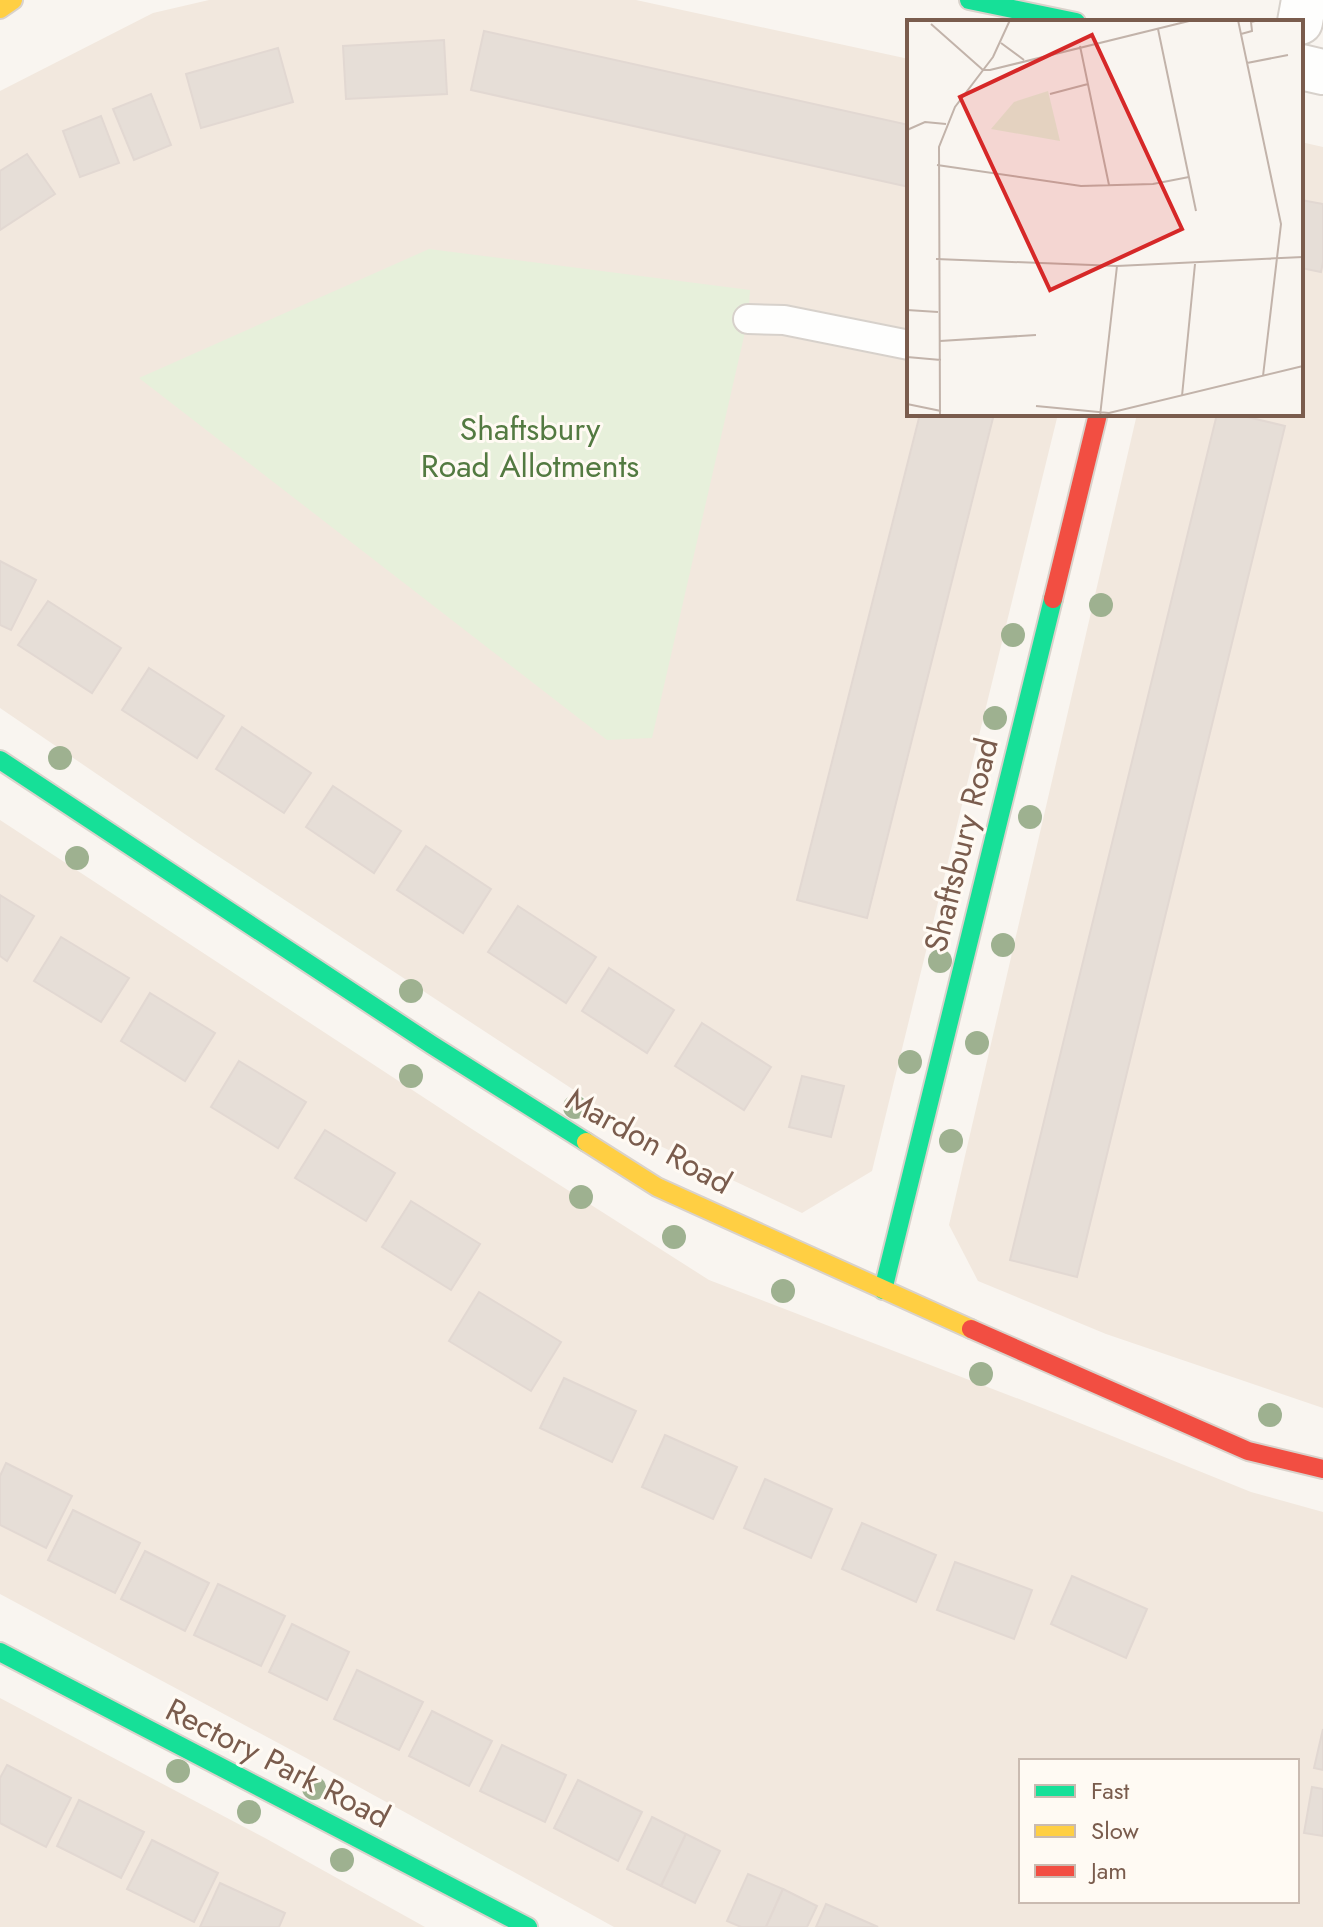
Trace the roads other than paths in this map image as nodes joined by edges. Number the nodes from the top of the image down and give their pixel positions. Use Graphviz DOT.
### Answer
graph roads {
  1 [pos="13,0"];
  2 [pos="969,0"];
  3 [pos="1304,0"];
  4 [pos="0,9"];
  5 [pos="1066,20"];
  6 [pos="1300,20"];
  7 [pos="1303,67"];
  8 [pos="1323,72"];
  9 [pos="748,319"];
  10 [pos="907,345"];
  11 [pos="1098,416"];
  12 [pos="0,760"];
  13 [pos="883,1290"];
  14 [pos="1323,1469"];
  15 [pos="0,1652"];
  16 [pos="528,1927"];
  1 -- 4 [label="street"];
  2 -- 5 [label="street"];
  3 -- 6 [label="street"];
  7 -- 8 [label="street"];
  9 -- 10 [label="lane"];
  11 -- 13 [label="street, Shaftsbury Road"];
  12 -- 13 [label="street, Mardon Road"];
  13 -- 14 [label="street, Mardon Road"];
  15 -- 16 [label="street, Rectory Park Road"];
}
